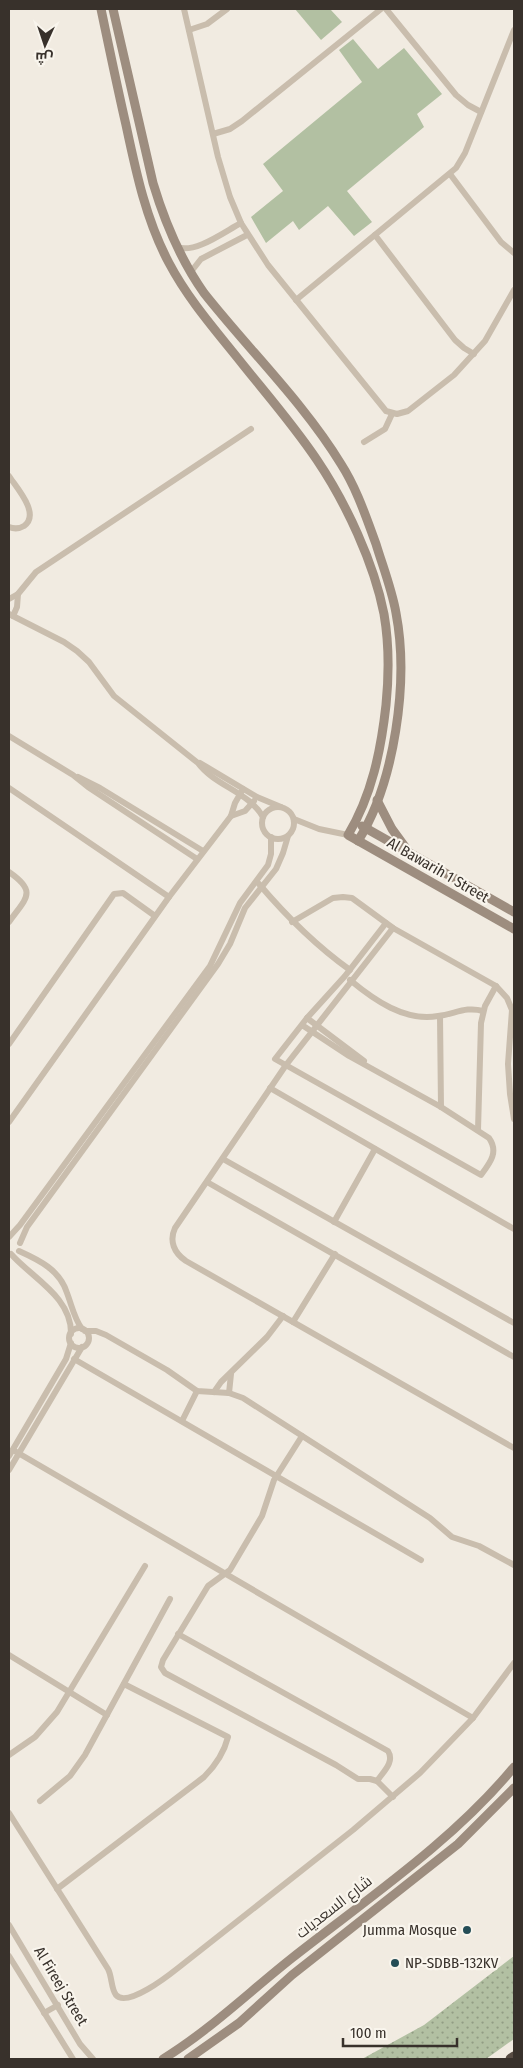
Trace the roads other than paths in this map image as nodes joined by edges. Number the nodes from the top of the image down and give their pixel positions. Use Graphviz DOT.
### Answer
graph roads {
  1 [pos="101,9"];
  2 [pos="114,9"];
  3 [pos="184,9"];
  4 [pos="227,9"];
  5 [pos="381,9"];
  6 [pos="386,9"];
  7 [pos="189,30"];
  8 [pos="514,30"];
  9 [pos="481,112"];
  10 [pos="213,134"];
  11 [pos="450,174"];
  12 [pos="240,223"];
  13 [pos="247,235"];
  14 [pos="375,235"];
  15 [pos="215,236"];
  16 [pos="176,247"];
  17 [pos="221,248"];
  18 [pos="514,253"];
  19 [pos="190,273"];
  20 [pos="514,290"];
  21 [pos="296,300"];
  22 [pos="474,354"];
  23 [pos="392,414"];
  24 [pos="251,429"];
  25 [pos="364,442"];
  26 [pos="9,476"];
  27 [pos="365,514"];
  28 [pos="351,520"];
  29 [pos="9,527"];
  30 [pos="18,594"];
  31 [pos="9,599"];
  32 [pos="11,615"];
  33 [pos="9,736"];
  34 [pos="9,788"];
  35 [pos="241,792"];
  36 [pos="107,795"];
  37 [pos="257,796"];
  38 [pos="377,800"];
  39 [pos="252,804"];
  40 [pos="282,807"];
  41 [pos="231,816"];
  42 [pos="263,817"];
  43 [pos="152,818"];
  44 [pos="294,819"];
  45 [pos="355,823"];
  46 [pos="147,826"];
  47 [pos="366,829"];
  48 [pos="348,835"];
  49 [pos="288,836"];
  50 [pos="271,837"];
  51 [pos="358,841"];
  52 [pos="204,851"];
  53 [pos="411,855"];
  54 [pos="197,859"];
  55 [pos="9,872"];
  56 [pos="259,884"];
  57 [pos="169,897"];
  58 [pos="514,912"];
  59 [pos="155,916"];
  60 [pos="9,922"];
  61 [pos="292,922"];
  62 [pos="386,923"];
  63 [pos="393,928"];
  64 [pos="514,929"];
  65 [pos="350,970"];
  66 [pos="345,976"];
  67 [pos="352,982"];
  68 [pos="496,986"];
  69 [pos="483,1011"];
  70 [pos="440,1016"];
  71 [pos="307,1018"];
  72 [pos="302,1025"];
  73 [pos="316,1025"];
  74 [pos="311,1032"];
  75 [pos="9,1044"];
  76 [pos="366,1064"];
  77 [pos="286,1065"];
  78 [pos="270,1088"];
  79 [pos="115,1101"];
  80 [pos="441,1107"];
  81 [pos="514,1119"];
  82 [pos="9,1122"];
  83 [pos="478,1130"];
  84 [pos="375,1149"];
  85 [pos="223,1159"];
  86 [pos="208,1182"];
  87 [pos="334,1222"];
  88 [pos="514,1229"];
  89 [pos="9,1237"];
  90 [pos="20,1243"];
  91 [pos="18,1251"];
  92 [pos="10,1254"];
  93 [pos="335,1254"];
  94 [pos="282,1316"];
  95 [pos="293,1322"];
  96 [pos="514,1323"];
  97 [pos="84,1330"];
  98 [pos="71,1334"];
  99 [pos="71,1343"];
  100 [pos="82,1347"];
  101 [pos="514,1357"];
  102 [pos="74,1359"];
  103 [pos="231,1374"];
  104 [pos="197,1391"];
  105 [pos="214,1392"];
  106 [pos="229,1393"];
  107 [pos="36,1418"];
  108 [pos="182,1421"];
  109 [pos="302,1436"];
  110 [pos="514,1448"];
  111 [pos="16,1452"];
  112 [pos="9,1456"];
  113 [pos="9,1470"];
  114 [pos="276,1476"];
  115 [pos="421,1560"];
  116 [pos="514,1565"];
  117 [pos="145,1566"];
  118 [pos="225,1575"];
  119 [pos="170,1600"];
  120 [pos="178,1634"];
  121 [pos="9,1655"];
  122 [pos="514,1663"];
  123 [pos="124,1684"];
  124 [pos="69,1692"];
  125 [pos="107,1715"];
  126 [pos="473,1718"];
  127 [pos="9,1755"];
  128 [pos="514,1767"];
  129 [pos="377,1781"];
  130 [pos="514,1788"];
  131 [pos="393,1797"];
  132 [pos="40,1801"];
  133 [pos="9,1813"];
  134 [pos="57,1889"];
  135 [pos="9,1926"];
  136 [pos="9,1956"];
  137 [pos="58,2005"];
  138 [pos="44,2013"];
  139 [pos="171,2056"];
  140 [pos="73,2059"];
  141 [pos="92,2059"];
  142 [pos="164,2059"];
  143 [pos="188,2059"];
  1 -- 28 [label="street"];
  2 -- 16 [label="street"];
  3 -- 7 [label="street"];
  4 -- 7 [label="street"];
  5 -- 10 [label="street"];
  6 -- 9 [label="street"];
  7 -- 10 [label="street"];
  8 -- 9 [label="street"];
  9 -- 11 [label="street"];
  10 -- 12 [label="street"];
  11 -- 14 [label="street"];
  11 -- 18 [label="street"];
  12 -- 13 [label="street"];
  12 -- 15 [label="street"];
  13 -- 17 [label="street"];
  13 -- 21 [label="street"];
  14 -- 21 [label="street"];
  14 -- 22 [label="street"];
  15 -- 16 [label="street"];
  15 -- 17 [label="street"];
  16 -- 19 [label="street"];
  17 -- 19 [label="street"];
  19 -- 27 [label="street"];
  20 -- 22 [label="street"];
  21 -- 23 [label="street"];
  22 -- 23 [label="street"];
  23 -- 25 [label="street"];
  24 -- 30 [label="street"];
  26 -- 29 [label="street"];
  27 -- 28 [label="street"];
  27 -- 38 [label="street"];
  28 -- 45 [label="street"];
  30 -- 31 [label="street"];
  30 -- 32 [label="street"];
  32 -- 35 [label="street"];
  33 -- 36 [label="street"];
  34 -- 57 [label="street"];
  35 -- 37 [label="street"];
  35 -- 39 [label="street"];
  35 -- 41 [label="street"];
  36 -- 43 [label="street"];
  36 -- 46 [label="street"];
  37 -- 39 [label="street"];
  37 -- 40 [label="street"];
  38 -- 47 [label="street"];
  38 -- 53 [label="street"];
  39 -- 41 [label="street"];
  39 -- 42 [label="street"];
  40 -- 42 [label="street"];
  40 -- 44 [label="street"];
  41 -- 52 [label="street"];
  42 -- 50 [label="street"];
  43 -- 46 [label="street"];
  43 -- 52 [label="street"];
  44 -- 48 [label="street"];
  44 -- 49 [label="street"];
  45 -- 47 [label="street, Al Bawarih 1 Street"];
  45 -- 48 [label="street"];
  46 -- 54 [label="street"];
  47 -- 51 [label="street"];
  47 -- 53 [label="street, Al Bawarih 1 Street"];
  48 -- 51 [label="street, Al Bawarih 1 Street"];
  49 -- 50 [label="street"];
  49 -- 56 [label="street"];
  50 -- 56 [label="street"];
  51 -- 64 [label="street, Al Bawarih 1 Street"];
  52 -- 54 [label="street"];
  53 -- 58 [label="street, Al Bawarih 1 Street"];
  54 -- 57 [label="street"];
  55 -- 60 [label="street"];
  56 -- 61 [label="street"];
  56 -- 79 [label="street"];
  57 -- 59 [label="street"];
  59 -- 75 [label="street"];
  59 -- 82 [label="street"];
  61 -- 62 [label="street"];
  61 -- 65 [label="street"];
  62 -- 63 [label="street"];
  62 -- 65 [label="street"];
  63 -- 67 [label="street"];
  63 -- 68 [label="street"];
  65 -- 66 [label="street"];
  66 -- 67 [label="street"];
  66 -- 71 [label="street"];
  67 -- 70 [label="street"];
  67 -- 73 [label="street"];
  68 -- 69 [label="street"];
  68 -- 81 [label="street"];
  69 -- 70 [label="street"];
  69 -- 83 [label="street"];
  70 -- 80 [label="street"];
  71 -- 72 [label="street"];
  71 -- 73 [label="street"];
  72 -- 74 [label="street"];
  72 -- 77 [label="street"];
  73 -- 74 [label="street"];
  73 -- 76 [label="street"];
  74 -- 76 [label="street"];
  74 -- 77 [label="street"];
  76 -- 80 [label="street"];
  77 -- 78 [label="street"];
  77 -- 83 [label="street"];
  78 -- 84 [label="street"];
  78 -- 85 [label="street"];
  79 -- 89 [label="street"];
  79 -- 90 [label="street"];
  80 -- 83 [label="street"];
  84 -- 87 [label="street"];
  84 -- 88 [label="street"];
  85 -- 86 [label="street"];
  85 -- 87 [label="street"];
  86 -- 93 [label="street"];
  86 -- 94 [label="street"];
  87 -- 96 [label="street"];
  89 -- 90 [label="street"];
  90 -- 91 [label="street"];
  91 -- 92 [label="street"];
  91 -- 97 [label="street"];
  92 -- 98 [label="street"];
  93 -- 95 [label="street"];
  93 -- 101 [label="street"];
  94 -- 95 [label="street"];
  94 -- 103 [label="street"];
  95 -- 110 [label="street"];
  97 -- 98 [label="street"];
  97 -- 100 [label="street"];
  97 -- 104 [label="street"];
  98 -- 99 [label="street"];
  99 -- 100 [label="street"];
  99 -- 107 [label="street"];
  100 -- 102 [label="street"];
  102 -- 107 [label="street"];
  102 -- 108 [label="street"];
  103 -- 105 [label="street"];
  103 -- 106 [label="street"];
  104 -- 105 [label="street"];
  104 -- 108 [label="street"];
  105 -- 106 [label="street"];
  106 -- 109 [label="street"];
  107 -- 111 [label="street"];
  108 -- 114 [label="street"];
  109 -- 114 [label="street"];
  109 -- 116 [label="street"];
  111 -- 112 [label="street"];
  111 -- 113 [label="street"];
  111 -- 118 [label="street"];
  114 -- 115 [label="street"];
  114 -- 118 [label="street"];
  117 -- 124 [label="street"];
  118 -- 120 [label="street"];
  118 -- 126 [label="street"];
  119 -- 123 [label="street"];
  120 -- 129 [label="street"];
  120 -- 129 [label="street"];
  121 -- 124 [label="street"];
  122 -- 126 [label="street"];
  123 -- 125 [label="street"];
  123 -- 134 [label="street"];
  124 -- 125 [label="street"];
  124 -- 127 [label="street"];
  125 -- 132 [label="street"];
  126 -- 131 [label="street"];
  128 -- 139 [label="street, شارع السعديات"];
  129 -- 131 [label="street"];
  130 -- 143 [label="street, شارع السعديات"];
  131 -- 134 [label="street"];
  133 -- 134 [label="street"];
  135 -- 137 [label="street, Al Fireej Street"];
  136 -- 138 [label="street, Al Fireej Street"];
  137 -- 138 [label="street"];
  137 -- 141 [label="street, Al Fireej Street"];
  138 -- 140 [label="street, Al Fireej Street"];
  139 -- 142 [label="street, شارع السعديات"];
}
